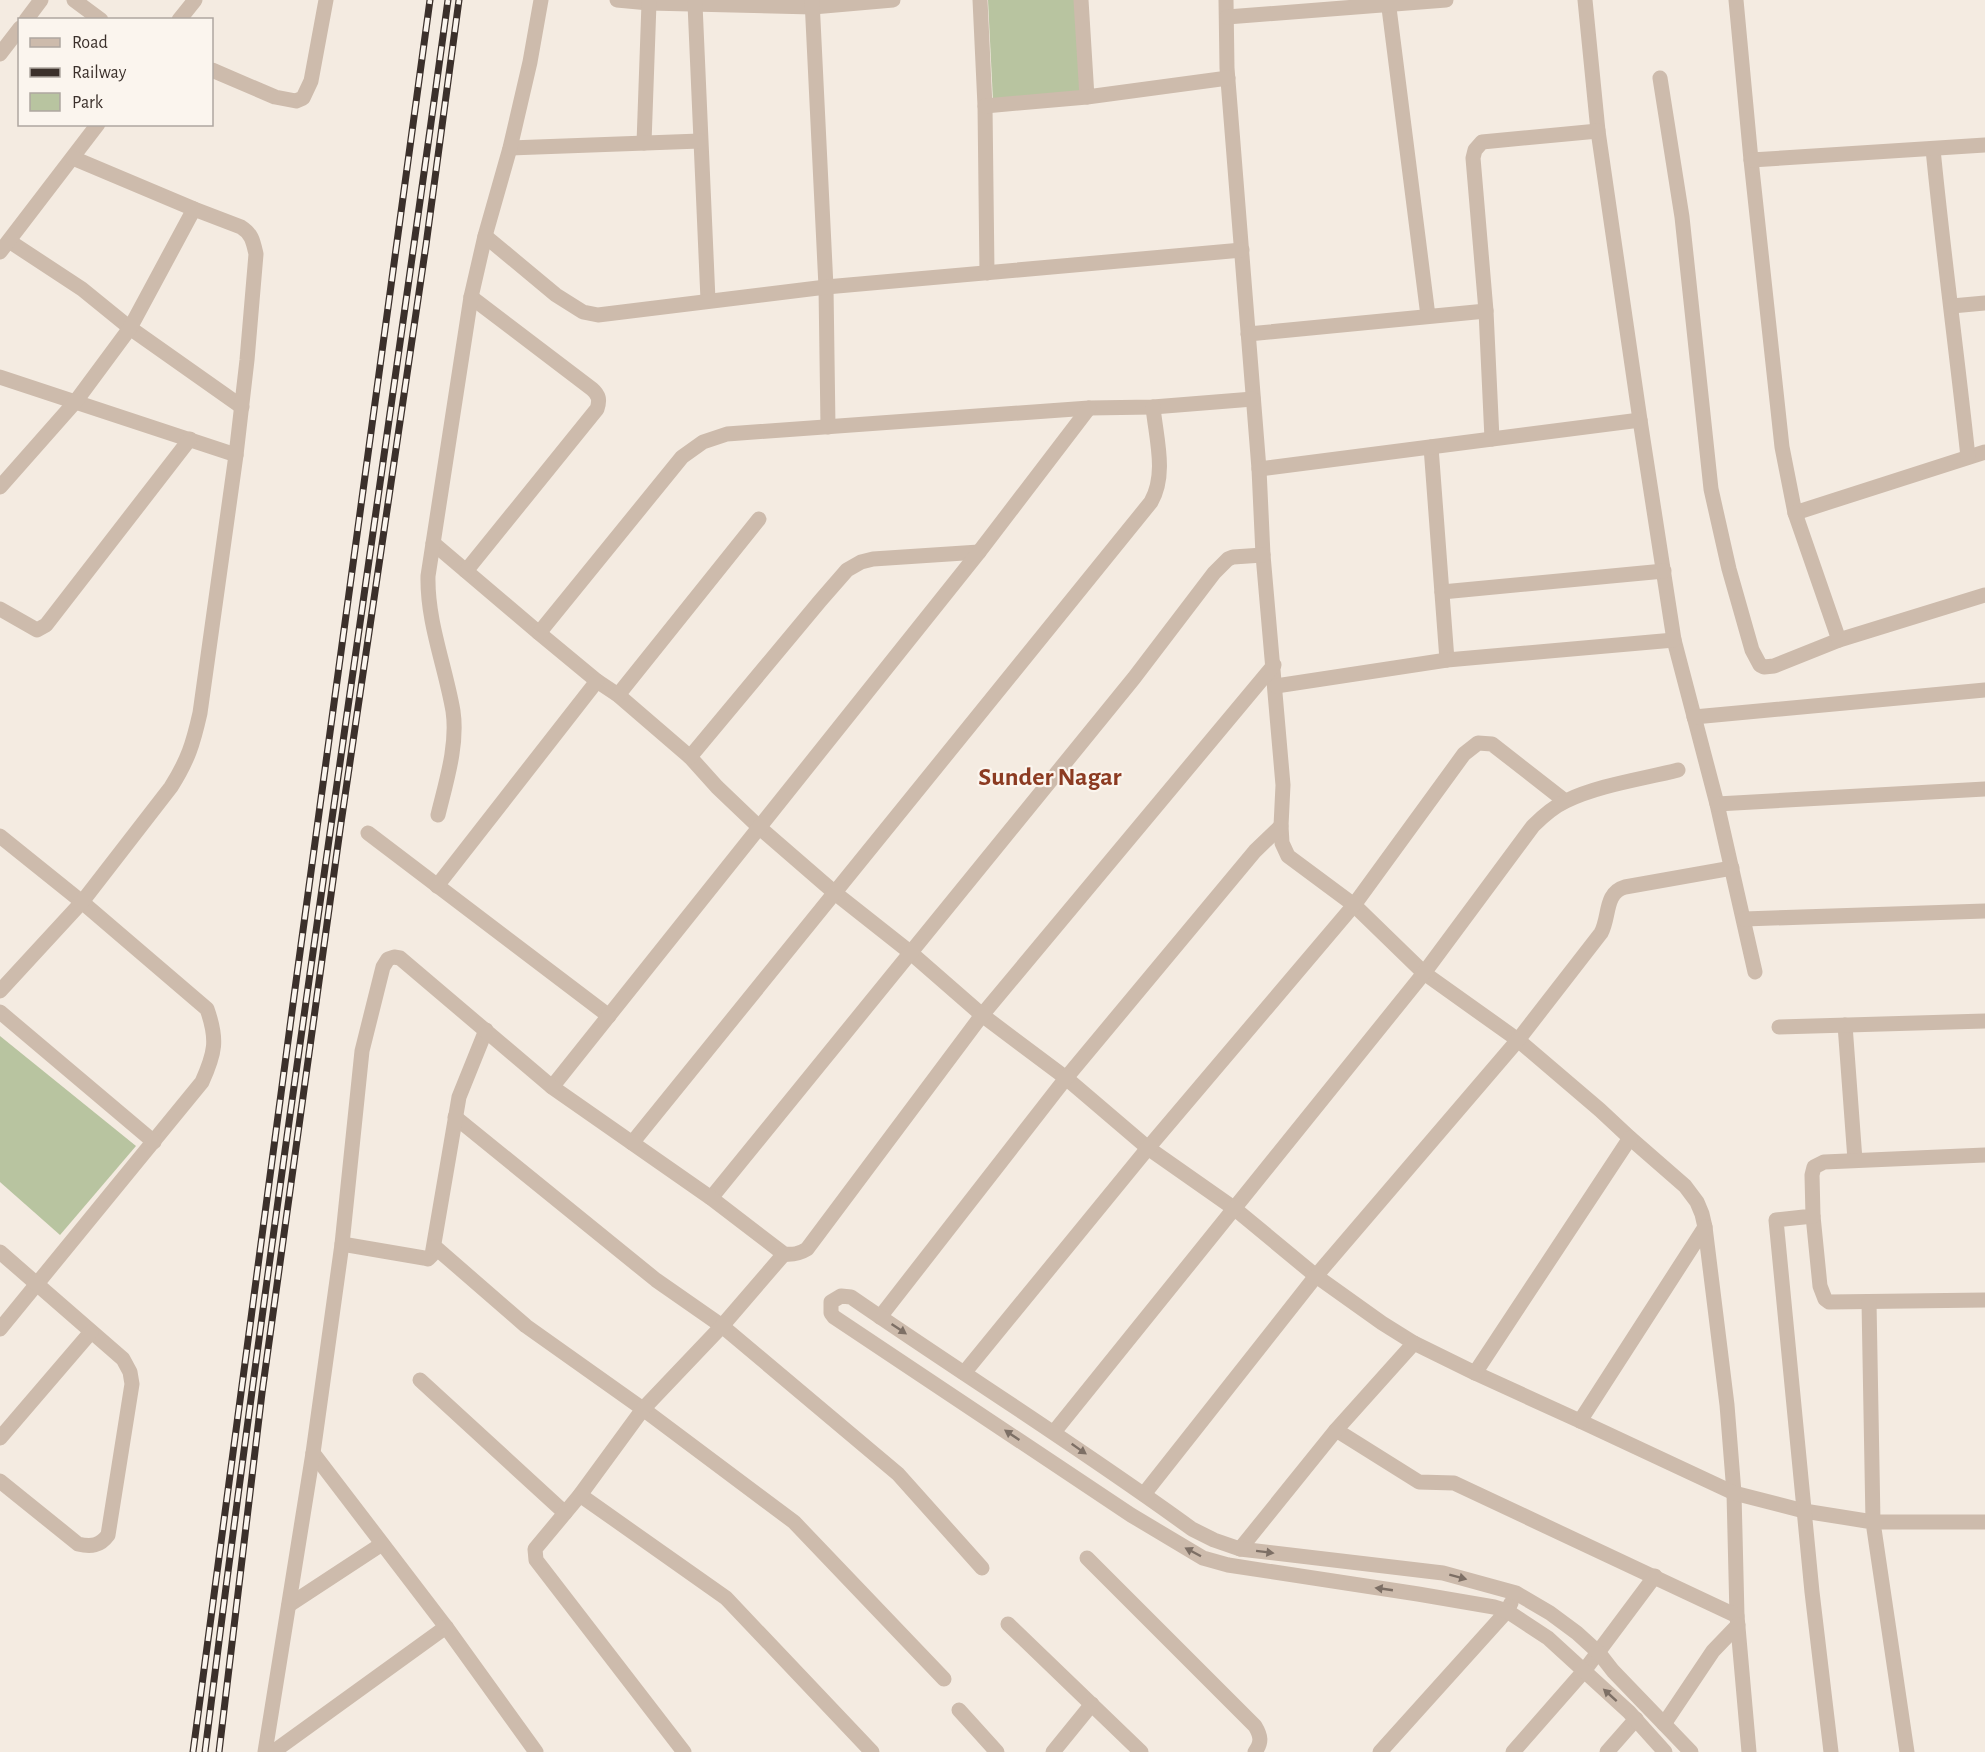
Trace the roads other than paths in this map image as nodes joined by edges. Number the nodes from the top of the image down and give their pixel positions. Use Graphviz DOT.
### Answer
graph roads {
  1 [pos="41,0"];
  2 [pos="74,0"];
  3 [pos="195,0"];
  4 [pos="326,0"];
  5 [pos="541,0"];
  6 [pos="617,0"];
  7 [pos="893,0"];
  8 [pos="980,0"];
  9 [pos="1081,0"];
  10 [pos="1226,0"];
  11 [pos="1446,0"];
  12 [pos="1585,0"];
  13 [pos="1736,0"];
  14 [pos="649,3"];
  15 [pos="1388,3"];
  16 [pos="695,4"];
  17 [pos="813,4"];
  18 [pos="1227,17"];
  19 [pos="28,18"];
  20 [pos="98,18"];
  21 [pos="181,18"];
  22 [pos="18,31"];
  23 [pos="1,52"];
  24 [pos="213,70"];
  25 [pos="1228,78"];
  26 [pos="1660,78"];
  27 [pos="1087,97"];
  28 [pos="985,106"];
  29 [pos="97,126"];
  30 [pos="1598,132"];
  31 [pos="700,141"];
  32 [pos="644,142"];
  33 [pos="1985,145"];
  34 [pos="510,148"];
  35 [pos="1934,149"];
  36 [pos="73,158"];
  37 [pos="1751,160"];
  38 [pos="194,209"];
  39 [pos="485,236"];
  40 [pos="4,247"];
  41 [pos="1242,250"];
  42 [pos="987,273"];
  43 [pos="826,287"];
  44 [pos="471,297"];
  45 [pos="708,300"];
  46 [pos="1985,303"];
  47 [pos="1952,306"];
  48 [pos="1486,311"];
  49 [pos="1428,316"];
  50 [pos="130,328"];
  51 [pos="1248,334"];
  52 [pos="0,377"];
  53 [pos="1253,399"];
  54 [pos="76,401"];
  55 [pos="242,407"];
  56 [pos="1153,407"];
  57 [pos="1089,408"];
  58 [pos="1640,420"];
  59 [pos="828,427"];
  60 [pos="190,439"];
  61 [pos="1492,439"];
  62 [pos="1431,447"];
  63 [pos="1985,452"];
  64 [pos="236,455"];
  65 [pos="1968,457"];
  66 [pos="1258,469"];
  67 [pos="0,486"];
  68 [pos="1795,513"];
  69 [pos="759,519"];
  70 [pos="433,543"];
  71 [pos="979,552"];
  72 [pos="1263,555"];
  73 [pos="466,571"];
  74 [pos="1664,571"];
  75 [pos="1442,592"];
  76 [pos="1985,595"];
  77 [pos="0,609"];
  78 [pos="539,633"];
  79 [pos="1674,639"];
  80 [pos="1839,640"];
  81 [pos="1447,660"];
  82 [pos="1274,665"];
  83 [pos="597,681"];
  84 [pos="1276,686"];
  85 [pos="1985,690"];
  86 [pos="618,695"];
  87 [pos="1694,717"];
  88 [pos="690,758"];
  89 [pos="1678,770"];
  90 [pos="1985,789"];
  91 [pos="1565,801"];
  92 [pos="1717,804"];
  93 [pos="438,815"];
  94 [pos="1281,826"];
  95 [pos="760,828"];
  96 [pos="368,833"];
  97 [pos="0,836"];
  98 [pos="1732,868"];
  99 [pos="437,886"];
  100 [pos="835,893"];
  101 [pos="82,902"];
  102 [pos="1354,905"];
  103 [pos="1985,911"];
  104 [pos="1744,919"];
  105 [pos="911,953"];
  106 [pos="1755,972"];
  107 [pos="1424,973"];
  108 [pos="0,991"];
  109 [pos="0,1012"];
  110 [pos="982,1015"];
  111 [pos="609,1016"];
  112 [pos="1985,1021"];
  113 [pos="1845,1025"];
  114 [pos="1779,1027"];
  115 [pos="486,1030"];
  116 [pos="1518,1040"];
  117 [pos="1066,1078"];
  118 [pos="552,1087"];
  119 [pos="455,1117"];
  120 [pos="1630,1138"];
  121 [pos="154,1142"];
  122 [pos="632,1143"];
  123 [pos="1148,1148"];
  124 [pos="1985,1155"];
  125 [pos="1855,1160"];
  126 [pos="711,1198"];
  127 [pos="1235,1209"];
  128 [pos="1813,1216"];
  129 [pos="1705,1227"];
  130 [pos="342,1244"];
  131 [pos="435,1247"];
  132 [pos="0,1252"];
  133 [pos="784,1254"];
  134 [pos="1316,1276"];
  135 [pos="37,1284"];
  136 [pos="1985,1300"];
  137 [pos="1869,1302"];
  138 [pos="880,1317"];
  139 [pos="722,1326"];
  140 [pos="0,1329"];
  141 [pos="91,1332"];
  142 [pos="1414,1343"];
  143 [pos="964,1374"];
  144 [pos="1474,1374"];
  145 [pos="420,1380"];
  146 [pos="643,1409"];
  147 [pos="1580,1421"];
  148 [pos="1336,1430"];
  149 [pos="1054,1432"];
  150 [pos="0,1438"];
  151 [pos="313,1452"];
  152 [pos="0,1481"];
  153 [pos="1734,1493"];
  154 [pos="1144,1494"];
  155 [pos="580,1495"];
  156 [pos="1804,1511"];
  157 [pos="565,1513"];
  158 [pos="1873,1521"];
  159 [pos="1985,1521"];
  160 [pos="382,1544"];
  161 [pos="1240,1549"];
  162 [pos="1087,1558"];
  163 [pos="982,1568"];
  164 [pos="1655,1576"];
  165 [pos="1516,1593"];
  166 [pos="289,1605"];
  167 [pos="1507,1611"];
  168 [pos="1738,1621"];
  169 [pos="1008,1624"];
  170 [pos="446,1628"];
  171 [pos="1599,1653"];
  172 [pos="1584,1671"];
  173 [pos="944,1680"];
  174 [pos="1092,1704"];
  175 [pos="959,1710"];
  176 [pos="1636,1719"];
  177 [pos="1664,1724"];
  178 [pos="265,1752"];
  179 [pos="273,1752"];
  180 [pos="536,1752"];
  181 [pos="684,1752"];
  182 [pos="872,1752"];
  183 [pos="997,1752"];
  184 [pos="1053,1752"];
  185 [pos="1141,1752"];
  186 [pos="1255,1752"];
  187 [pos="1380,1752"];
  188 [pos="1514,1752"];
  189 [pos="1607,1752"];
  190 [pos="1665,1752"];
  191 [pos="1691,1752"];
  192 [pos="1749,1752"];
  193 [pos="1831,1752"];
  194 [pos="1906,1752"];
  1 -- 19 [label="street"];
  2 -- 20 [label="street"];
  3 -- 21 [label="street"];
  4 -- 24 [label="street"];
  5 -- 34 [label="street"];
  6 -- 14 [label="street"];
  7 -- 17 [label="street"];
  8 -- 28 [label="street"];
  9 -- 27 [label="street"];
  10 -- 18 [label="street"];
  11 -- 15 [label="street"];
  12 -- 30 [label="street"];
  13 -- 37 [label="street"];
  14 -- 16 [label="street"];
  14 -- 32 [label="street"];
  15 -- 18 [label="street"];
  15 -- 49 [label="street"];
  16 -- 17 [label="street"];
  16 -- 31 [label="street"];
  17 -- 43 [label="street"];
  18 -- 25 [label="street"];
  22 -- 23 [label="street"];
  25 -- 27 [label="street"];
  25 -- 41 [label="street"];
  26 -- 80 [label="street"];
  27 -- 28 [label="street"];
  28 -- 42 [label="street"];
  29 -- 36 [label="street"];
  30 -- 48 [label="street"];
  30 -- 58 [label="street"];
  31 -- 32 [label="street"];
  31 -- 45 [label="street"];
  32 -- 34 [label="street"];
  33 -- 35 [label="street"];
  34 -- 39 [label="street"];
  35 -- 37 [label="street"];
  35 -- 47 [label="street"];
  36 -- 38 [label="street"];
  36 -- 40 [label="street"];
  37 -- 68 [label="street"];
  38 -- 50 [label="street"];
  38 -- 55 [label="street"];
  39 -- 44 [label="street"];
  39 -- 45 [label="street"];
  40 -- 50 [label="street"];
  41 -- 42 [label="street"];
  41 -- 51 [label="street"];
  42 -- 43 [label="street"];
  43 -- 45 [label="street"];
  43 -- 59 [label="street"];
  44 -- 70 [label="street"];
  44 -- 73 [label="street"];
  46 -- 47 [label="street"];
  47 -- 65 [label="street"];
  48 -- 49 [label="street"];
  48 -- 61 [label="street"];
  49 -- 51 [label="street"];
  50 -- 54 [label="street"];
  50 -- 55 [label="street"];
  51 -- 53 [label="street"];
  52 -- 54 [label="street"];
  53 -- 56 [label="street"];
  53 -- 66 [label="street"];
  54 -- 60 [label="street"];
  54 -- 67 [label="street"];
  55 -- 64 [label="street"];
  56 -- 57 [label="street"];
  56 -- 100 [label="street"];
  57 -- 59 [label="street"];
  57 -- 71 [label="street"];
  58 -- 61 [label="street"];
  58 -- 74 [label="street"];
  59 -- 78 [label="street"];
  60 -- 64 [label="street"];
  60 -- 77 [label="street"];
  61 -- 62 [label="street"];
  62 -- 66 [label="street"];
  62 -- 75 [label="street"];
  63 -- 65 [label="street"];
  64 -- 101 [label="street"];
  65 -- 68 [label="street"];
  66 -- 72 [label="street"];
  68 -- 80 [label="street"];
  69 -- 86 [label="street"];
  70 -- 73 [label="street"];
  70 -- 93 [label="street"];
  71 -- 88 [label="street"];
  71 -- 95 [label="street"];
  72 -- 82 [label="street"];
  72 -- 105 [label="street"];
  73 -- 78 [label="street"];
  74 -- 75 [label="street"];
  74 -- 79 [label="street"];
  75 -- 81 [label="street"];
  76 -- 80 [label="street"];
  78 -- 83 [label="street"];
  79 -- 81 [label="street"];
  79 -- 87 [label="street"];
  81 -- 84 [label="street"];
  82 -- 84 [label="street"];
  82 -- 110 [label="street"];
  83 -- 86 [label="street"];
  83 -- 99 [label="street"];
  84 -- 94 [label="street"];
  85 -- 87 [label="street"];
  86 -- 88 [label="street"];
  87 -- 92 [label="street"];
  88 -- 95 [label="street"];
  89 -- 91 [label="street"];
  90 -- 92 [label="street"];
  91 -- 102 [label="street"];
  91 -- 107 [label="street"];
  92 -- 98 [label="street"];
  94 -- 102 [label="street"];
  94 -- 117 [label="street"];
  95 -- 100 [label="street"];
  95 -- 111 [label="street"];
  96 -- 99 [label="street"];
  97 -- 101 [label="street"];
  98 -- 104 [label="street"];
  98 -- 116 [label="street"];
  99 -- 111 [label="street"];
  100 -- 105 [label="street"];
  100 -- 122 [label="street"];
  101 -- 108 [label="street"];
  101 -- 121 [label="street"];
  102 -- 107 [label="street"];
  102 -- 123 [label="street"];
  103 -- 104 [label="street"];
  104 -- 106 [label="street"];
  105 -- 110 [label="street"];
  105 -- 126 [label="street"];
  107 -- 116 [label="street"];
  107 -- 127 [label="street"];
  109 -- 121 [label="street"];
  110 -- 117 [label="street"];
  110 -- 133 [label="street"];
  111 -- 118 [label="street"];
  112 -- 113 [label="street"];
  113 -- 114 [label="street"];
  113 -- 125 [label="street"];
  115 -- 118 [label="street"];
  115 -- 119 [label="street"];
  115 -- 130 [label="street"];
  116 -- 120 [label="street"];
  116 -- 134 [label="street"];
  117 -- 123 [label="street"];
  117 -- 138 [label="street"];
  118 -- 122 [label="street"];
  119 -- 131 [label="street"];
  119 -- 139 [label="street"];
  120 -- 129 [label="street"];
  120 -- 144 [label="street"];
  121 -- 135 [label="street"];
  122 -- 126 [label="street"];
  123 -- 127 [label="street"];
  123 -- 143 [label="street"];
  124 -- 125 [label="street"];
  125 -- 128 [label="street"];
  126 -- 133 [label="street"];
  127 -- 134 [label="street"];
  127 -- 149 [label="street"];
  128 -- 137 [label="street"];
  128 -- 156 [label="street"];
  129 -- 147 [label="street"];
  129 -- 153 [label="street"];
  130 -- 131 [label="street"];
  130 -- 151 [label="street"];
  131 -- 146 [label="street"];
  132 -- 135 [label="street"];
  133 -- 139 [label="street"];
  134 -- 142 [label="street"];
  134 -- 154 [label="street"];
  135 -- 140 [label="street"];
  135 -- 141 [label="street"];
  136 -- 137 [label="street"];
  137 -- 158 [label="street"];
  138 -- 143 [label="street, one-way"];
  167 -- 138 [label="street, one-way"];
  139 -- 146 [label="street"];
  139 -- 163 [label="street"];
  141 -- 150 [label="street"];
  141 -- 152 [label="street"];
  142 -- 144 [label="street"];
  142 -- 148 [label="street"];
  143 -- 149 [label="street"];
  144 -- 147 [label="street"];
  145 -- 157 [label="street"];
  146 -- 155 [label="street"];
  146 -- 173 [label="street"];
  147 -- 153 [label="street"];
  148 -- 161 [label="street"];
  148 -- 164 [label="street"];
  149 -- 154 [label="street, one-way"];
  151 -- 160 [label="street"];
  151 -- 166 [label="street"];
  153 -- 156 [label="street"];
  153 -- 168 [label="street"];
  154 -- 161 [label="street"];
  155 -- 157 [label="street"];
  155 -- 182 [label="street"];
  156 -- 158 [label="street"];
  156 -- 193 [label="street"];
  157 -- 181 [label="street"];
  158 -- 159 [label="street"];
  158 -- 194 [label="street"];
  160 -- 166 [label="street"];
  160 -- 170 [label="street"];
  161 -- 165 [label="street, one-way"];
  162 -- 186 [label="street"];
  164 -- 168 [label="street"];
  164 -- 171 [label="street"];
  165 -- 167 [label="street"];
  165 -- 171 [label="street"];
  166 -- 178 [label="street"];
  167 -- 172 [label="street"];
  167 -- 187 [label="street"];
  168 -- 177 [label="street"];
  168 -- 192 [label="street"];
  169 -- 174 [label="street"];
  170 -- 179 [label="street"];
  170 -- 180 [label="street"];
  171 -- 172 [label="street"];
  171 -- 177 [label="street"];
  176 -- 172 [label="street, one-way"];
  172 -- 188 [label="street"];
  174 -- 184 [label="street"];
  174 -- 185 [label="street"];
  175 -- 183 [label="street"];
  176 -- 189 [label="street"];
  176 -- 190 [label="street"];
  177 -- 191 [label="street"];
}
